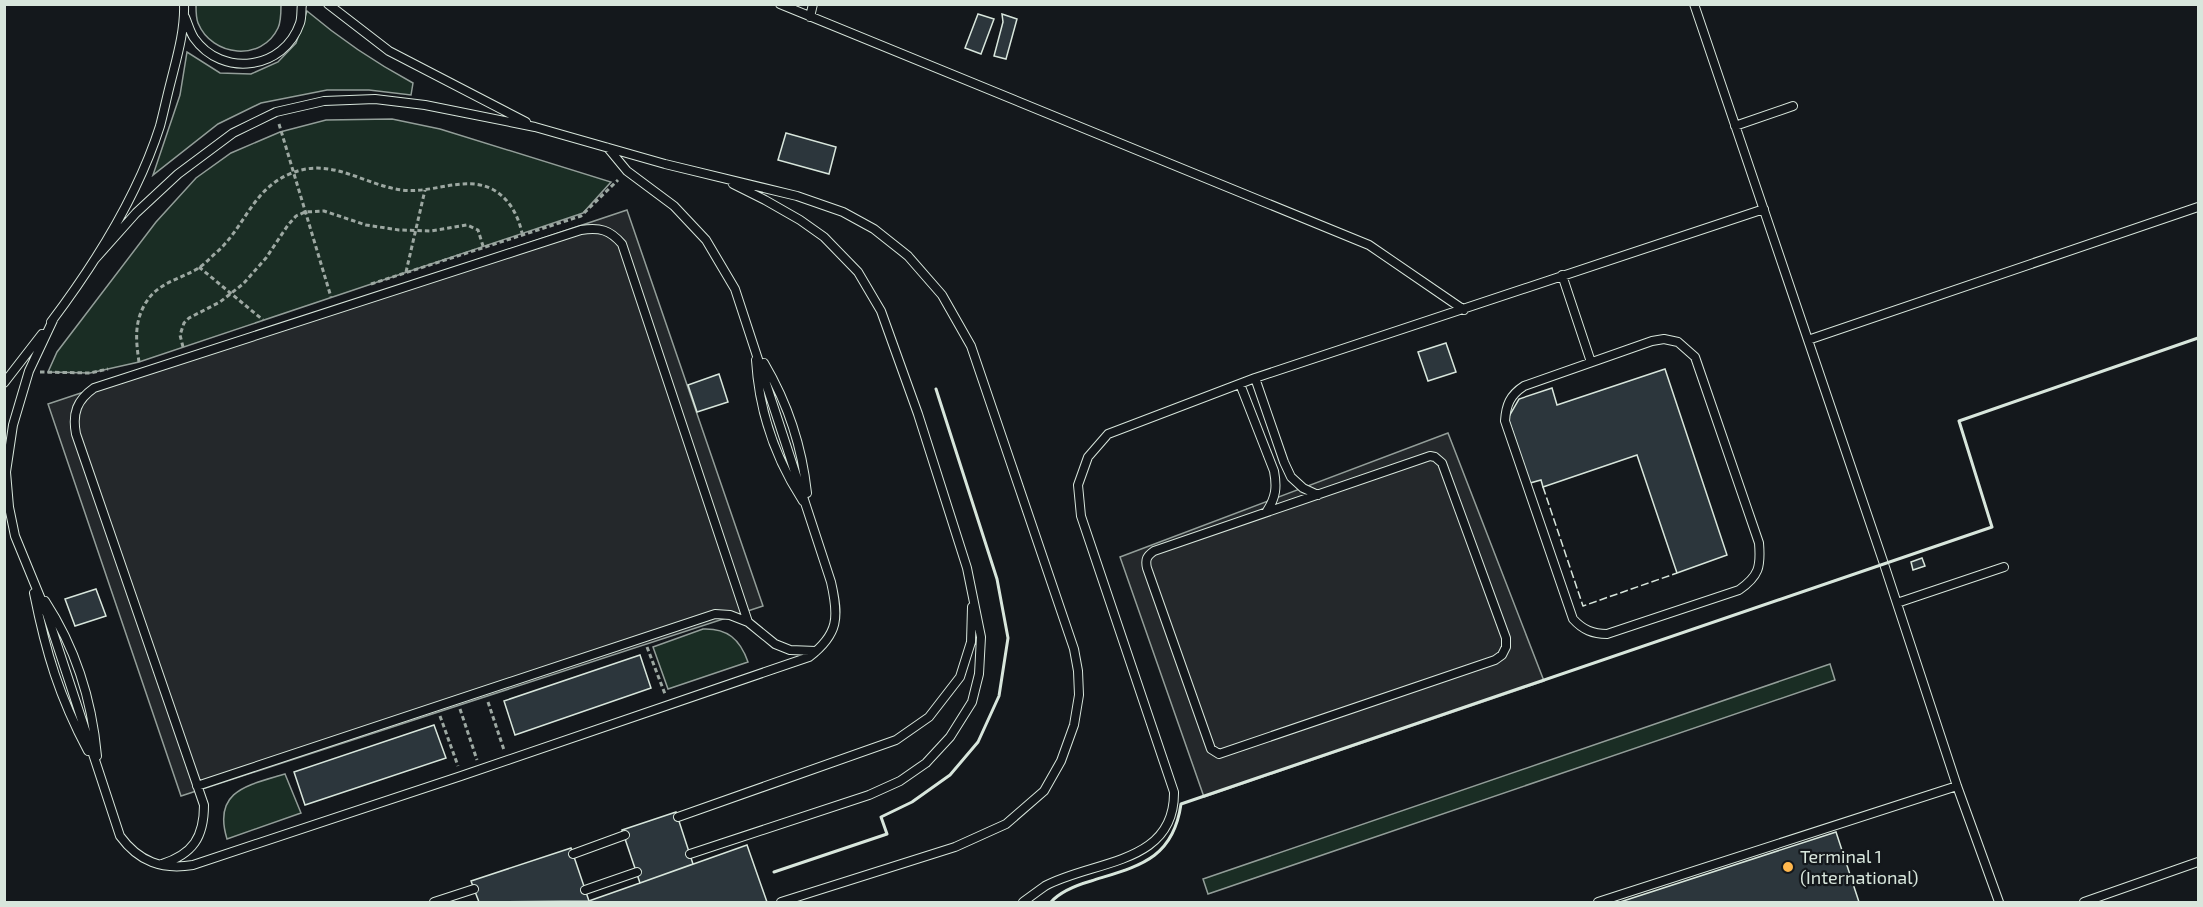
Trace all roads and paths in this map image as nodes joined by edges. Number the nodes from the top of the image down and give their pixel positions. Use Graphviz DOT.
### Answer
graph roads {
  1 [pos="184,4"];
  2 [pos="302,4"];
  3 [pos="328,4"];
  4 [pos="780,4"];
  5 [pos="813,4"];
  6 [pos="1694,4"];
  7 [pos="184,16"];
  8 [pos="810,17"];
  9 [pos="1793,106"];
  10 [pos="276,112"];
  11 [pos="1736,126"];
  12 [pos="535,127"];
  13 [pos="608,148"];
  14 [pos="627,171"];
  15 [pos="293,172"];
  16 [pos="719,178"];
  17 [pos="425,190"];
  18 [pos="2199,207"];
  19 [pos="1764,209"];
  20 [pos="305,212"];
  21 [pos="581,216"];
  22 [pos="415,231"];
  23 [pos="522,233"];
  24 [pos="483,246"];
  25 [pos="95,259"];
  26 [pos="199,267"];
  27 [pos="406,272"];
  28 [pos="1562,275"];
  29 [pos="231,294"];
  30 [pos="331,297"];
  31 [pos="1464,310"];
  32 [pos="53,320"];
  33 [pos="263,320"];
  34 [pos="1808,340"];
  35 [pos="183,347"];
  36 [pos="756,349"];
  37 [pos="139,362"];
  38 [pos="1591,362"];
  39 [pos="29,371"];
  40 [pos="90,373"];
  41 [pos="1255,378"];
  42 [pos="4,383"];
  43 [pos="1240,384"];
  44 [pos="1318,495"];
  45 [pos="808,509"];
  46 [pos="1267,512"];
  47 [pos="2004,567"];
  48 [pos="967,568"];
  49 [pos="31,579"];
  50 [pos="1897,603"];
  51 [pos="748,621"];
  52 [pos="644,637"];
  53 [pos="816,651"];
  54 [pos="484,690"];
  55 [pos="457,699"];
  56 [pos="669,704"];
  57 [pos="437,706"];
  58 [pos="508,760"];
  59 [pos="99,770"];
  60 [pos="480,770"];
  61 [pos="461,776"];
  62 [pos="197,786"];
  63 [pos="1957,786"];
  64 [pos="678,816"];
  65 [pos="625,835"];
  66 [pos="573,854"];
  67 [pos="690,854"];
  68 [pos="2199,862"];
  69 [pos="158,865"];
  70 [pos="637,872"];
  71 [pos="474,889"];
  72 [pos="585,890"];
  73 [pos="434,903"];
  74 [pos="781,903"];
  75 [pos="1023,903"];
  76 [pos="1598,903"];
  77 [pos="1999,903"];
  78 [pos="2084,903"];
  1 -- 7 [label="lane"];
  2 -- 7 [label="lane"];
  3 -- 12 [label="lane"];
  4 -- 8 [label="lane"];
  5 -- 8 [label="lane"];
  6 -- 11 [label="lane"];
  7 -- 25 [label="lane"];
  8 -- 31 [label="lane"];
  9 -- 11 [label="lane"];
  10 -- 12 [label="lane"];
  10 -- 15 [label="path"];
  10 -- 25 [label="lane"];
  11 -- 19 [label="lane"];
  12 -- 13 [label="lane"];
  13 -- 14 [label="lane"];
  13 -- 16 [label="lane"];
  14 -- 21 [label="path"];
  14 -- 36 [label="lane"];
  15 -- 17 [label="path"];
  15 -- 20 [label="path"];
  15 -- 26 [label="path"];
  16 -- 48 [label="lane"];
  16 -- 74 [label="lane"];
  17 -- 22 [label="path"];
  17 -- 23 [label="path"];
  18 -- 34 [label="lane"];
  19 -- 28 [label="lane"];
  19 -- 34 [label="lane"];
  20 -- 22 [label="path"];
  20 -- 29 [label="path"];
  20 -- 30 [label="path"];
  22 -- 24 [label="path"];
  22 -- 27 [label="path"];
  25 -- 32 [label="lane"];
  26 -- 29 [label="path"];
  26 -- 37 [label="path"];
  28 -- 31 [label="lane"];
  28 -- 38 [label="lane"];
  29 -- 33 [label="path"];
  29 -- 35 [label="path"];
  31 -- 41 [label="lane"];
  32 -- 39 [label="lane"];
  32 -- 42 [label="lane"];
  34 -- 50 [label="lane"];
  36 -- 45 [label="lane"];
  36 -- 45 [label="lane"];
  38 -- 38 [label="lane"];
  39 -- 40 [label="path"];
  39 -- 49 [label="lane"];
  41 -- 43 [label="lane"];
  41 -- 44 [label="lane"];
  43 -- 46 [label="lane"];
  43 -- 75 [label="lane"];
  44 -- 46 [label="lane"];
  44 -- 46 [label="lane"];
  45 -- 53 [label="lane"];
  47 -- 50 [label="lane"];
  48 -- 64 [label="lane"];
  48 -- 67 [label="lane"];
  49 -- 59 [label="lane"];
  49 -- 59 [label="lane"];
  49 -- 59 [label="lane"];
  50 -- 63 [label="lane"];
  51 -- 52 [label="lane"];
  51 -- 53 [label="lane"];
  51 -- 62 [label="lane"];
  52 -- 54 [label="lane"];
  52 -- 56 [label="path"];
  53 -- 56 [label="lane"];
  54 -- 55 [label="lane"];
  54 -- 58 [label="path"];
  55 -- 57 [label="lane"];
  55 -- 60 [label="path"];
  56 -- 58 [label="lane"];
  57 -- 61 [label="path"];
  57 -- 62 [label="lane"];
  58 -- 60 [label="lane"];
  59 -- 69 [label="lane"];
  60 -- 61 [label="lane"];
  61 -- 69 [label="lane"];
  62 -- 69 [label="lane"];
  63 -- 76 [label="lane"];
  63 -- 77 [label="lane"];
  65 -- 66 [label="lane"];
  68 -- 78 [label="lane"];
  70 -- 72 [label="lane"];
  71 -- 73 [label="lane"];
}
